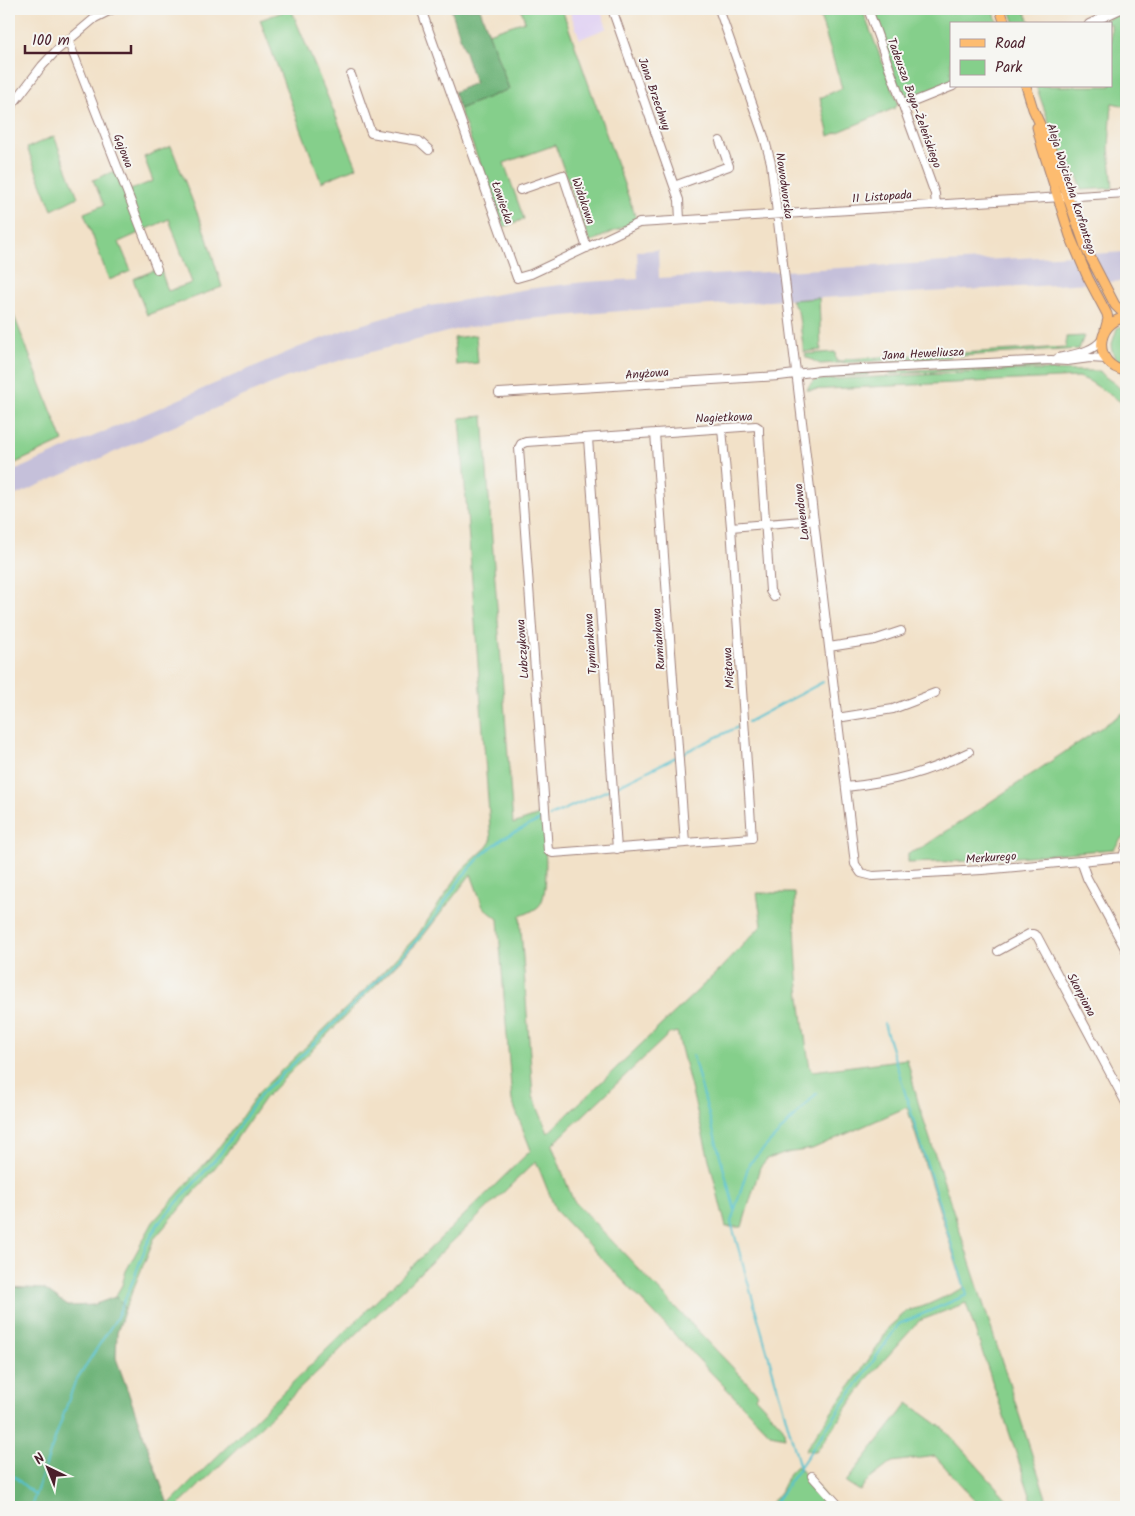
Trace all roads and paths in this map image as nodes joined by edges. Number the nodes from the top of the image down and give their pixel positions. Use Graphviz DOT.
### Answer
graph roads {
  1 [pos="113,9"];
  2 [pos="421,9"];
  3 [pos="612,9"];
  4 [pos="718,9"];
  5 [pos="868,9"];
  6 [pos="1000,9"];
  7 [pos="1121,9"];
  8 [pos="1004,22"];
  9 [pos="1093,22"];
  10 [pos="68,40"];
  11 [pos="351,75"];
  12 [pos="950,87"];
  13 [pos="1027,88"];
  14 [pos="903,106"];
  15 [pos="9,109"];
  16 [pos="720,141"];
  17 [pos="429,150"];
  18 [pos="674,186"];
  19 [pos="520,190"];
  20 [pos="1126,193"];
  21 [pos="1062,197"];
  22 [pos="936,205"];
  23 [pos="777,215"];
  24 [pos="680,220"];
  25 [pos="639,223"];
  26 [pos="587,248"];
  27 [pos="157,269"];
  28 [pos="1126,317"];
  29 [pos="1105,330"];
  30 [pos="1102,340"];
  31 [pos="1106,359"];
  32 [pos="1051,360"];
  33 [pos="1122,370"];
  34 [pos="796,374"];
  35 [pos="1126,376"];
  36 [pos="499,393"];
  37 [pos="722,429"];
  38 [pos="655,433"];
  39 [pos="588,438"];
  40 [pos="814,520"];
  41 [pos="765,524"];
  42 [pos="731,527"];
  43 [pos="774,597"];
  44 [pos="901,630"];
  45 [pos="829,647"];
  46 [pos="935,693"];
  47 [pos="837,718"];
  48 [pos="969,752"];
  49 [pos="846,788"];
  50 [pos="685,843"];
  51 [pos="1126,846"];
  52 [pos="617,848"];
  53 [pos="1081,861"];
  54 [pos="1124,861"];
  55 [pos="861,873"];
  56 [pos="1126,950"];
  57 [pos="998,951"];
  58 [pos="1126,1103"];
  59 [pos="812,1476"];
  60 [pos="840,1507"];
  1 -- 10 [label="street"];
  2 -- 26 [label="street, Łowiecka"];
  3 -- 18 [label="street, Jana Brzechwy"];
  4 -- 23 [label="street, Nowodworska"];
  5 -- 14 [label="street, Tadeusza Boya-Żeleńskiego"];
  6 -- 8 [label="main road"];
  7 -- 9 [label="street"];
  10 -- 15 [label="street"];
  10 -- 27 [label="street, Gajowa"];
  11 -- 17 [label="street"];
  12 -- 14 [label="street"];
  13 -- 21 [label="main road, Aleja Wojciecha Korfantego"];
  14 -- 22 [label="street, Tadeusza Boya-Żeleńskiego"];
  16 -- 18 [label="street"];
  18 -- 24 [label="street, Jana Brzechwy"];
  19 -- 26 [label="street, Widokowa"];
  20 -- 21 [label="street, 11 Listopada"];
  21 -- 22 [label="street, 11 Listopada"];
  21 -- 28 [label="main road, Aleja Wojciecha Korfantego"];
  21 -- 29 [label="main road, Aleja Wojciecha Korfantego"];
  22 -- 23 [label="street, 11 Listopada"];
  23 -- 24 [label="street, 11 Listopada"];
  23 -- 34 [label="street, Nowodworska"];
  24 -- 25 [label="street, 11 Listopada"];
  25 -- 26 [label="street, Łowiecka"];
  28 -- 29 [label="main road"];
  29 -- 30 [label="main road"];
  30 -- 31 [label="main road"];
  30 -- 32 [label="street, Jana Heweliusza"];
  31 -- 32 [label="street, Jana Heweliusza"];
  31 -- 33 [label="main road"];
  32 -- 34 [label="street, Jana Heweliusza"];
  33 -- 35 [label="main road"];
  34 -- 36 [label="street, Anyżowa"];
  34 -- 40 [label="street, Lawendowa"];
  37 -- 38 [label="street, Nagietkowa"];
  37 -- 41 [label="street, Nagietkowa"];
  37 -- 42 [label="street, Miętowa"];
  38 -- 39 [label="street, Lubczykowa"];
  38 -- 50 [label="street, Rumiankowa"];
  39 -- 52 [label="street, Tymiankowa"];
  39 -- 52 [label="street, Lubczykowa"];
  40 -- 41 [label="street"];
  40 -- 45 [label="street, Lawendowa"];
  41 -- 42 [label="street"];
  41 -- 43 [label="street, Nagietkowa"];
  42 -- 50 [label="street, Miętowa"];
  44 -- 45 [label="street"];
  45 -- 47 [label="street, Lawendowa"];
  46 -- 47 [label="street"];
  47 -- 49 [label="street, Lawendowa"];
  48 -- 49 [label="street"];
  49 -- 55 [label="street, Lawendowa"];
  50 -- 52 [label="street, Lubczykowa"];
  51 -- 54 [label="street"];
  53 -- 54 [label="street, Merkurego"];
  53 -- 55 [label="street, Merkurego"];
  53 -- 56 [label="street"];
  57 -- 58 [label="street, Skorpiona"];
  59 -- 60 [label="street"];
}
